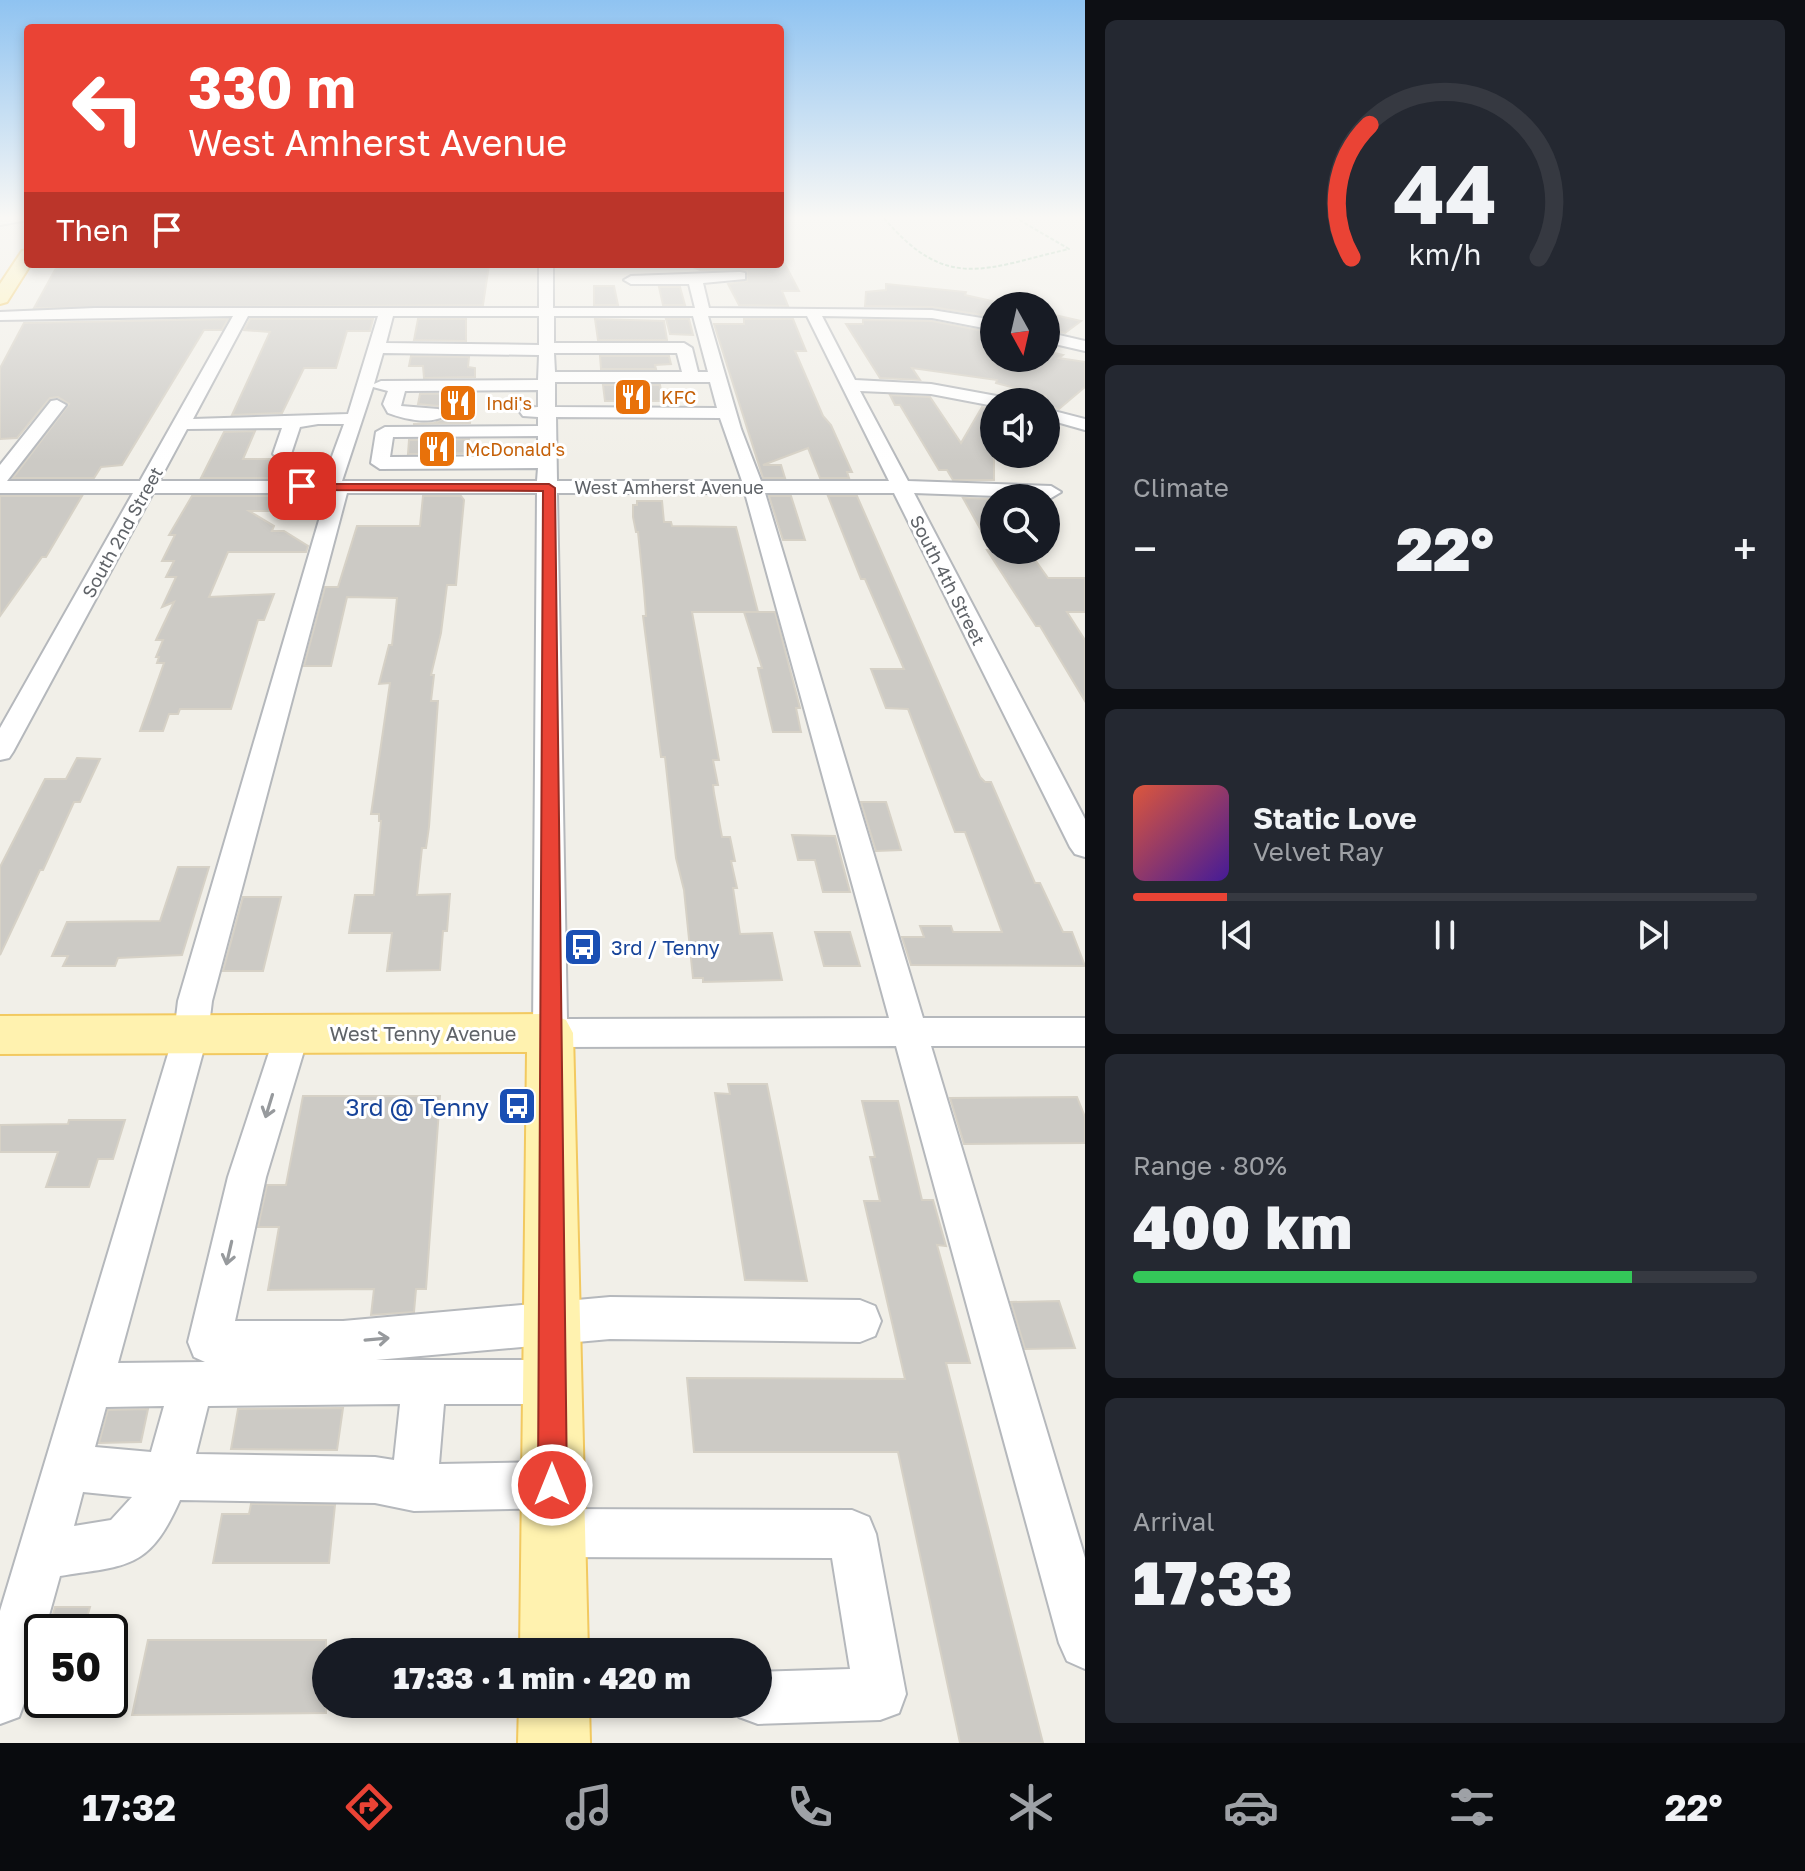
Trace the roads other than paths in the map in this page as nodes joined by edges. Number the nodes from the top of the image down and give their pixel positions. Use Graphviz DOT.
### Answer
graph roads {
  1 [pos="549,299"];
  2 [pos="699,299"];
  3 [pos="243,312"];
  4 [pos="387,312"];
  5 [pos="701,312"];
  6 [pos="812,312"];
  7 [pos="0,316"];
  8 [pos="415,316"];
  9 [pos="495,316"];
  10 [pos="655,316"];
  11 [pos="980,323"];
  12 [pos="587,331"];
  13 [pos="642,331"];
  14 [pos="552,334"];
  15 [pos="1060,340"];
  16 [pos="1085,346"];
  17 [pos="376,348"];
  18 [pos="403,349"];
  19 [pos="493,349"];
  20 [pos="691,377"];
  21 [pos="717,377"];
  22 [pos="495,379"];
  23 [pos="547,383"];
  24 [pos="849,385"];
  25 [pos="365,386"];
  26 [pos="398,386"];
  27 [pos="601,388"];
  28 [pos="980,397"];
  29 [pos="57,405"];
  30 [pos="502,407"];
  31 [pos="594,413"];
  32 [pos="704,413"];
  33 [pos="727,413"];
  34 [pos="1060,418"];
  35 [pos="355,419"];
  36 [pos="548,422"];
  37 [pos="293,423"];
  38 [pos="182,424"];
  39 [pos="1085,425"];
  40 [pos="497,431"];
  41 [pos="282,454"];
  42 [pos="500,462"];
  43 [pos="395,463"];
  44 [pos="548,475"];
  45 [pos="0,478"];
  46 [pos="335,486"];
  47 [pos="391,486"];
  48 [pos="753,486"];
  49 [pos="0,487"];
  50 [pos="147,487"];
  51 [pos="901,487"];
  52 [pos="980,490"];
  53 [pos="0,752"];
  54 [pos="1085,847"];
  55 [pos="910,1032"];
  56 [pos="1085,1032"];
  57 [pos="550,1033"];
  58 [pos="191,1034"];
  59 [pos="292,1034"];
  60 [pos="0,1035"];
  61 [pos="860,1321"];
  62 [pos="552,1353"];
  63 [pos="424,1382"];
  64 [pos="192,1384"];
  65 [pos="90,1385"];
  66 [pos="66,1467"];
  67 [pos="167,1477"];
  68 [pos="414,1488"];
  69 [pos="553,1509"];
  70 [pos="41,1555"];
  71 [pos="554,1638"];
  72 [pos="1085,1643"];
  73 [pos="0,1698"];
  74 [pos="772,1698"];
  75 [pos="554,1718"];
  76 [pos="554,1743"];
  1 -- 14 [label="street"];
  2 -- 5 [label="street"];
  3 -- 4 [label="street"];
  3 -- 7 [label="street"];
  3 -- 38 [label="street, South 2nd Street"];
  4 -- 8 [label="street"];
  4 -- 17 [label="street"];
  5 -- 6 [label="street"];
  5 -- 10 [label="street"];
  5 -- 21 [label="street"];
  6 -- 11 [label="street"];
  6 -- 24 [label="street, South 4th Street"];
  8 -- 9 [label="street"];
  8 -- 18 [label="street"];
  9 -- 14 [label="street"];
  9 -- 19 [label="street"];
  10 -- 12 [label="street"];
  10 -- 13 [label="street"];
  10 -- 14 [label="street"];
  14 -- 19 [label="street"];
  14 -- 20 [label="street"];
  14 -- 23 [label="street"];
  15 -- 16 [label="street"];
  17 -- 18 [label="street"];
  17 -- 25 [label="street"];
  18 -- 19 [label="street"];
  19 -- 22 [label="street"];
  20 -- 21 [label="street"];
  20 -- 23 [label="street"];
  21 -- 33 [label="street"];
  22 -- 23 [label="street"];
  22 -- 26 [label="street"];
  22 -- 30 [label="street"];
  23 -- 27 [label="street"];
  23 -- 36 [label="street"];
  24 -- 28 [label="street"];
  24 -- 51 [label="street, South 4th Street"];
  25 -- 26 [label="street"];
  25 -- 35 [label="street"];
  26 -- 36 [label="street"];
  27 -- 31 [label="street"];
  27 -- 32 [label="street"];
  29 -- 45 [label="street"];
  31 -- 32 [label="street"];
  31 -- 36 [label="street"];
  32 -- 33 [label="street"];
  33 -- 48 [label="street"];
  34 -- 39 [label="street"];
  35 -- 37 [label="street"];
  35 -- 46 [label="street"];
  36 -- 40 [label="street"];
  36 -- 44 [label="street"];
  37 -- 38 [label="street"];
  37 -- 41 [label="street"];
  38 -- 50 [label="street, South 2nd Street"];
  40 -- 42 [label="street"];
  40 -- 43 [label="street"];
  42 -- 43 [label="street"];
  42 -- 44 [label="street"];
  43 -- 47 [label="street"];
  44 -- 47 [label="street, West Amherst Avenue"];
  44 -- 48 [label="street, West Amherst Avenue"];
  44 -- 57 [label="street"];
  46 -- 47 [label="street, West Amherst Avenue"];
  46 -- 50 [label="street, West Amherst Avenue"];
  46 -- 58 [label="street"];
  48 -- 51 [label="street, West Amherst Avenue"];
  48 -- 55 [label="street"];
  49 -- 50 [label="street, West Amherst Avenue"];
  50 -- 53 [label="street, South 2nd Street"];
  51 -- 52 [label="street, West Amherst Avenue"];
  51 -- 54 [label="street, South 4th Street"];
  55 -- 56 [label="street, West Tenny Avenue"];
  55 -- 57 [label="street, West Tenny Avenue"];
  55 -- 72 [label="street"];
  57 -- 59 [label="main road, West Tenny Avenue"];
  57 -- 62 [label="main road"];
  58 -- 59 [label="main road, West Tenny Avenue"];
  58 -- 60 [label="main road, West Tenny Avenue"];
  58 -- 65 [label="street"];
  59 -- 62 [label="street, one-way"];
  61 -- 62 [label="street"];
  62 -- 63 [label="street"];
  62 -- 69 [label="main road"];
  63 -- 64 [label="street"];
  63 -- 68 [label="street"];
  64 -- 65 [label="street"];
  64 -- 67 [label="street"];
  65 -- 66 [label="street"];
  66 -- 67 [label="street"];
  66 -- 70 [label="street"];
  67 -- 68 [label="street"];
  67 -- 70 [label="street"];
  68 -- 69 [label="street"];
  69 -- 71 [label="main road"];
  69 -- 74 [label="street"];
  70 -- 73 [label="street"];
  75 -- 76 [label="main road"];
}
